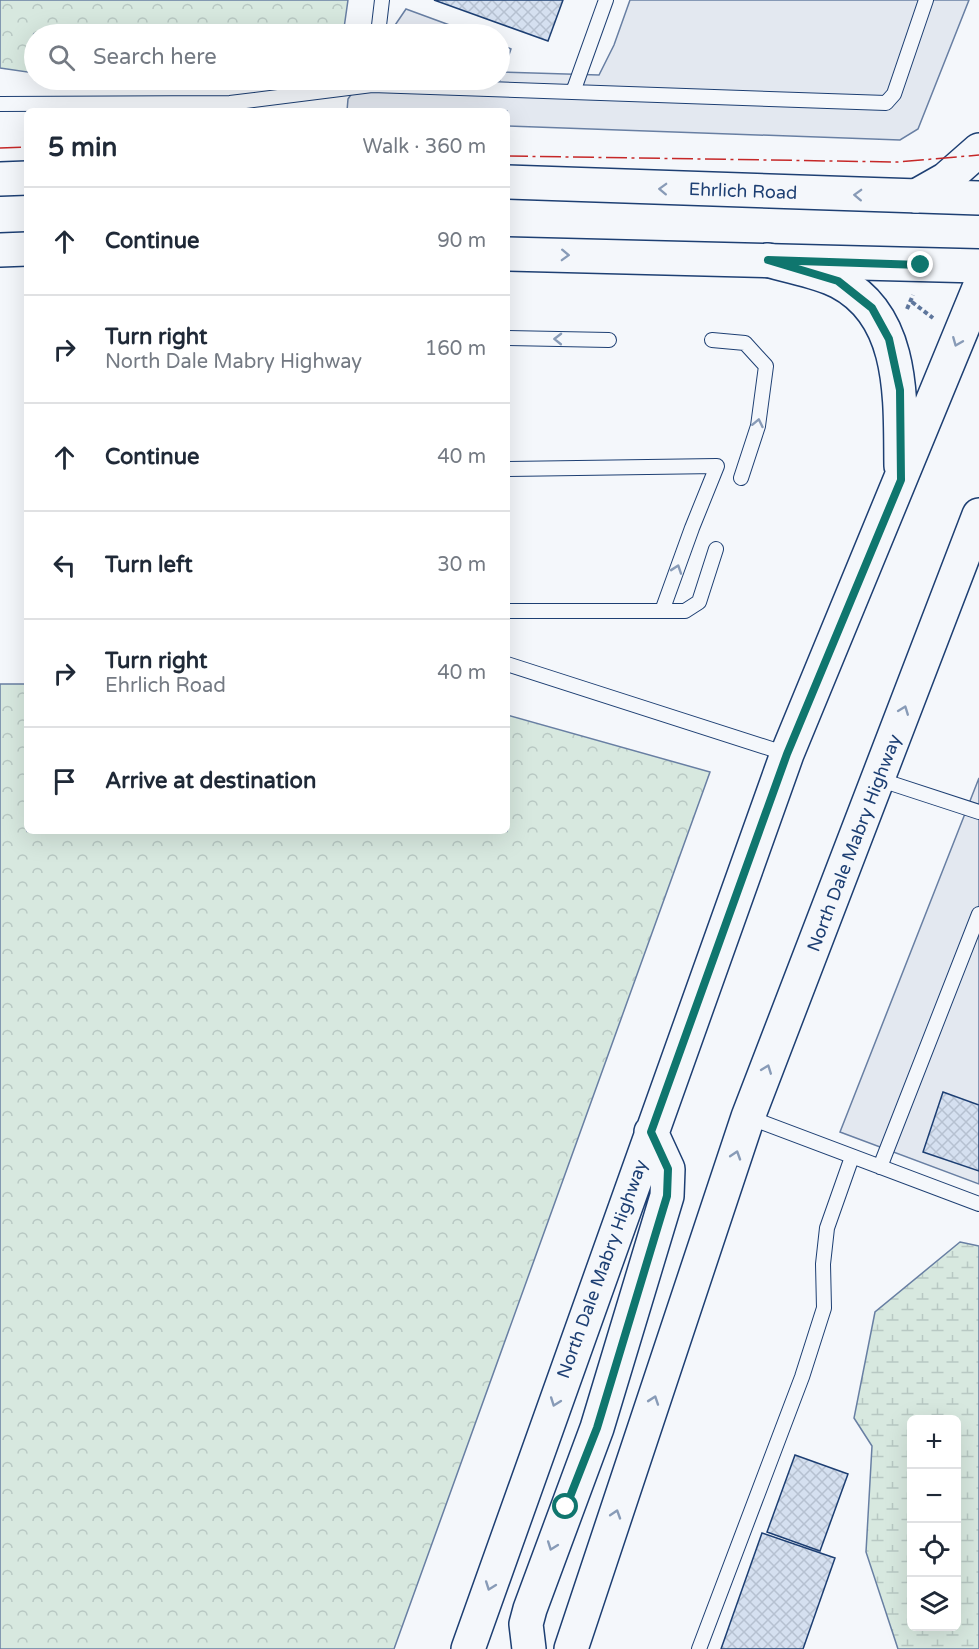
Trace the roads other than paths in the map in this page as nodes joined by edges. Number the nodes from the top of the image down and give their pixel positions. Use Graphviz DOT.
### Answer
graph roads {
  1 [pos="382,0"];
  2 [pos="606,0"];
  3 [pos="926,0"];
  4 [pos="379,24"];
  5 [pos="510,89"];
  6 [pos="320,90"];
  7 [pos="573,92"];
  8 [pos="0,104"];
  9 [pos="979,150"];
  10 [pos="24,178"];
  11 [pos="0,179"];
  12 [pos="510,182"];
  13 [pos="916,196"];
  14 [pos="979,198"];
  15 [pos="24,249"];
  16 [pos="0,250"];
  17 [pos="510,254"];
  18 [pos="768,260"];
  19 [pos="979,266"];
  20 [pos="979,288"];
  21 [pos="510,338"];
  22 [pos="609,340"];
  23 [pos="712,340"];
  24 [pos="510,469"];
  25 [pos="741,478"];
  26 [pos="901,480"];
  27 [pos="979,515"];
  28 [pos="716,549"];
  29 [pos="510,611"];
  30 [pos="662,611"];
  31 [pos="510,665"];
  32 [pos="787,754"];
  33 [pos="878,778"];
  34 [pos="979,812"];
  35 [pos="979,914"];
  36 [pos="748,1117"];
  37 [pos="651,1132"];
  38 [pos="852,1157"];
  39 [pos="880,1167"];
  40 [pos="979,1204"];
  41 [pos="468,1649"];
  42 [pos="528,1649"];
  43 [pos="571,1649"];
  44 [pos="699,1649"];
  1 -- 4 [label="lane"];
  2 -- 7 [label="lane"];
  3 -- 7 [label="lane"];
  5 -- 7 [label="lane"];
  6 -- 8 [label="lane"];
  9 -- 13 [label="main road"];
  10 -- 11 [label="main road"];
  13 -- 12 [label="main road, Ehrlich Road, one-way"];
  13 -- 14 [label="main road, Ehrlich Road"];
  15 -- 16 [label="main road"];
  17 -- 18 [label="main road, one-way"];
  18 -- 19 [label="main road"];
  18 -- 26 [label="main road"];
  20 -- 26 [label="main road, North Dale Mabry Highway, one-way"];
  22 -- 21 [label="lane, one-way"];
  25 -- 23 [label="lane, one-way"];
  30 -- 24 [label="lane, one-way"];
  26 -- 32 [label="main road, North Dale Mabry Highway"];
  33 -- 27 [label="main road, North Dale Mabry Highway, one-way"];
  28 -- 30 [label="lane"];
  29 -- 30 [label="lane"];
  31 -- 32 [label="lane"];
  32 -- 37 [label="main road, North Dale Mabry Highway"];
  33 -- 34 [label="lane"];
  36 -- 33 [label="main road, North Dale Mabry Highway, one-way"];
  35 -- 39 [label="lane"];
  36 -- 38 [label="lane"];
  43 -- 36 [label="main road, North Dale Mabry Highway, one-way"];
  37 -- 41 [label="main road, North Dale Mabry Highway, one-way"];
  37 -- 42 [label="main road, one-way"];
  38 -- 39 [label="lane"];
  38 -- 44 [label="lane"];
  39 -- 40 [label="lane"];
}
